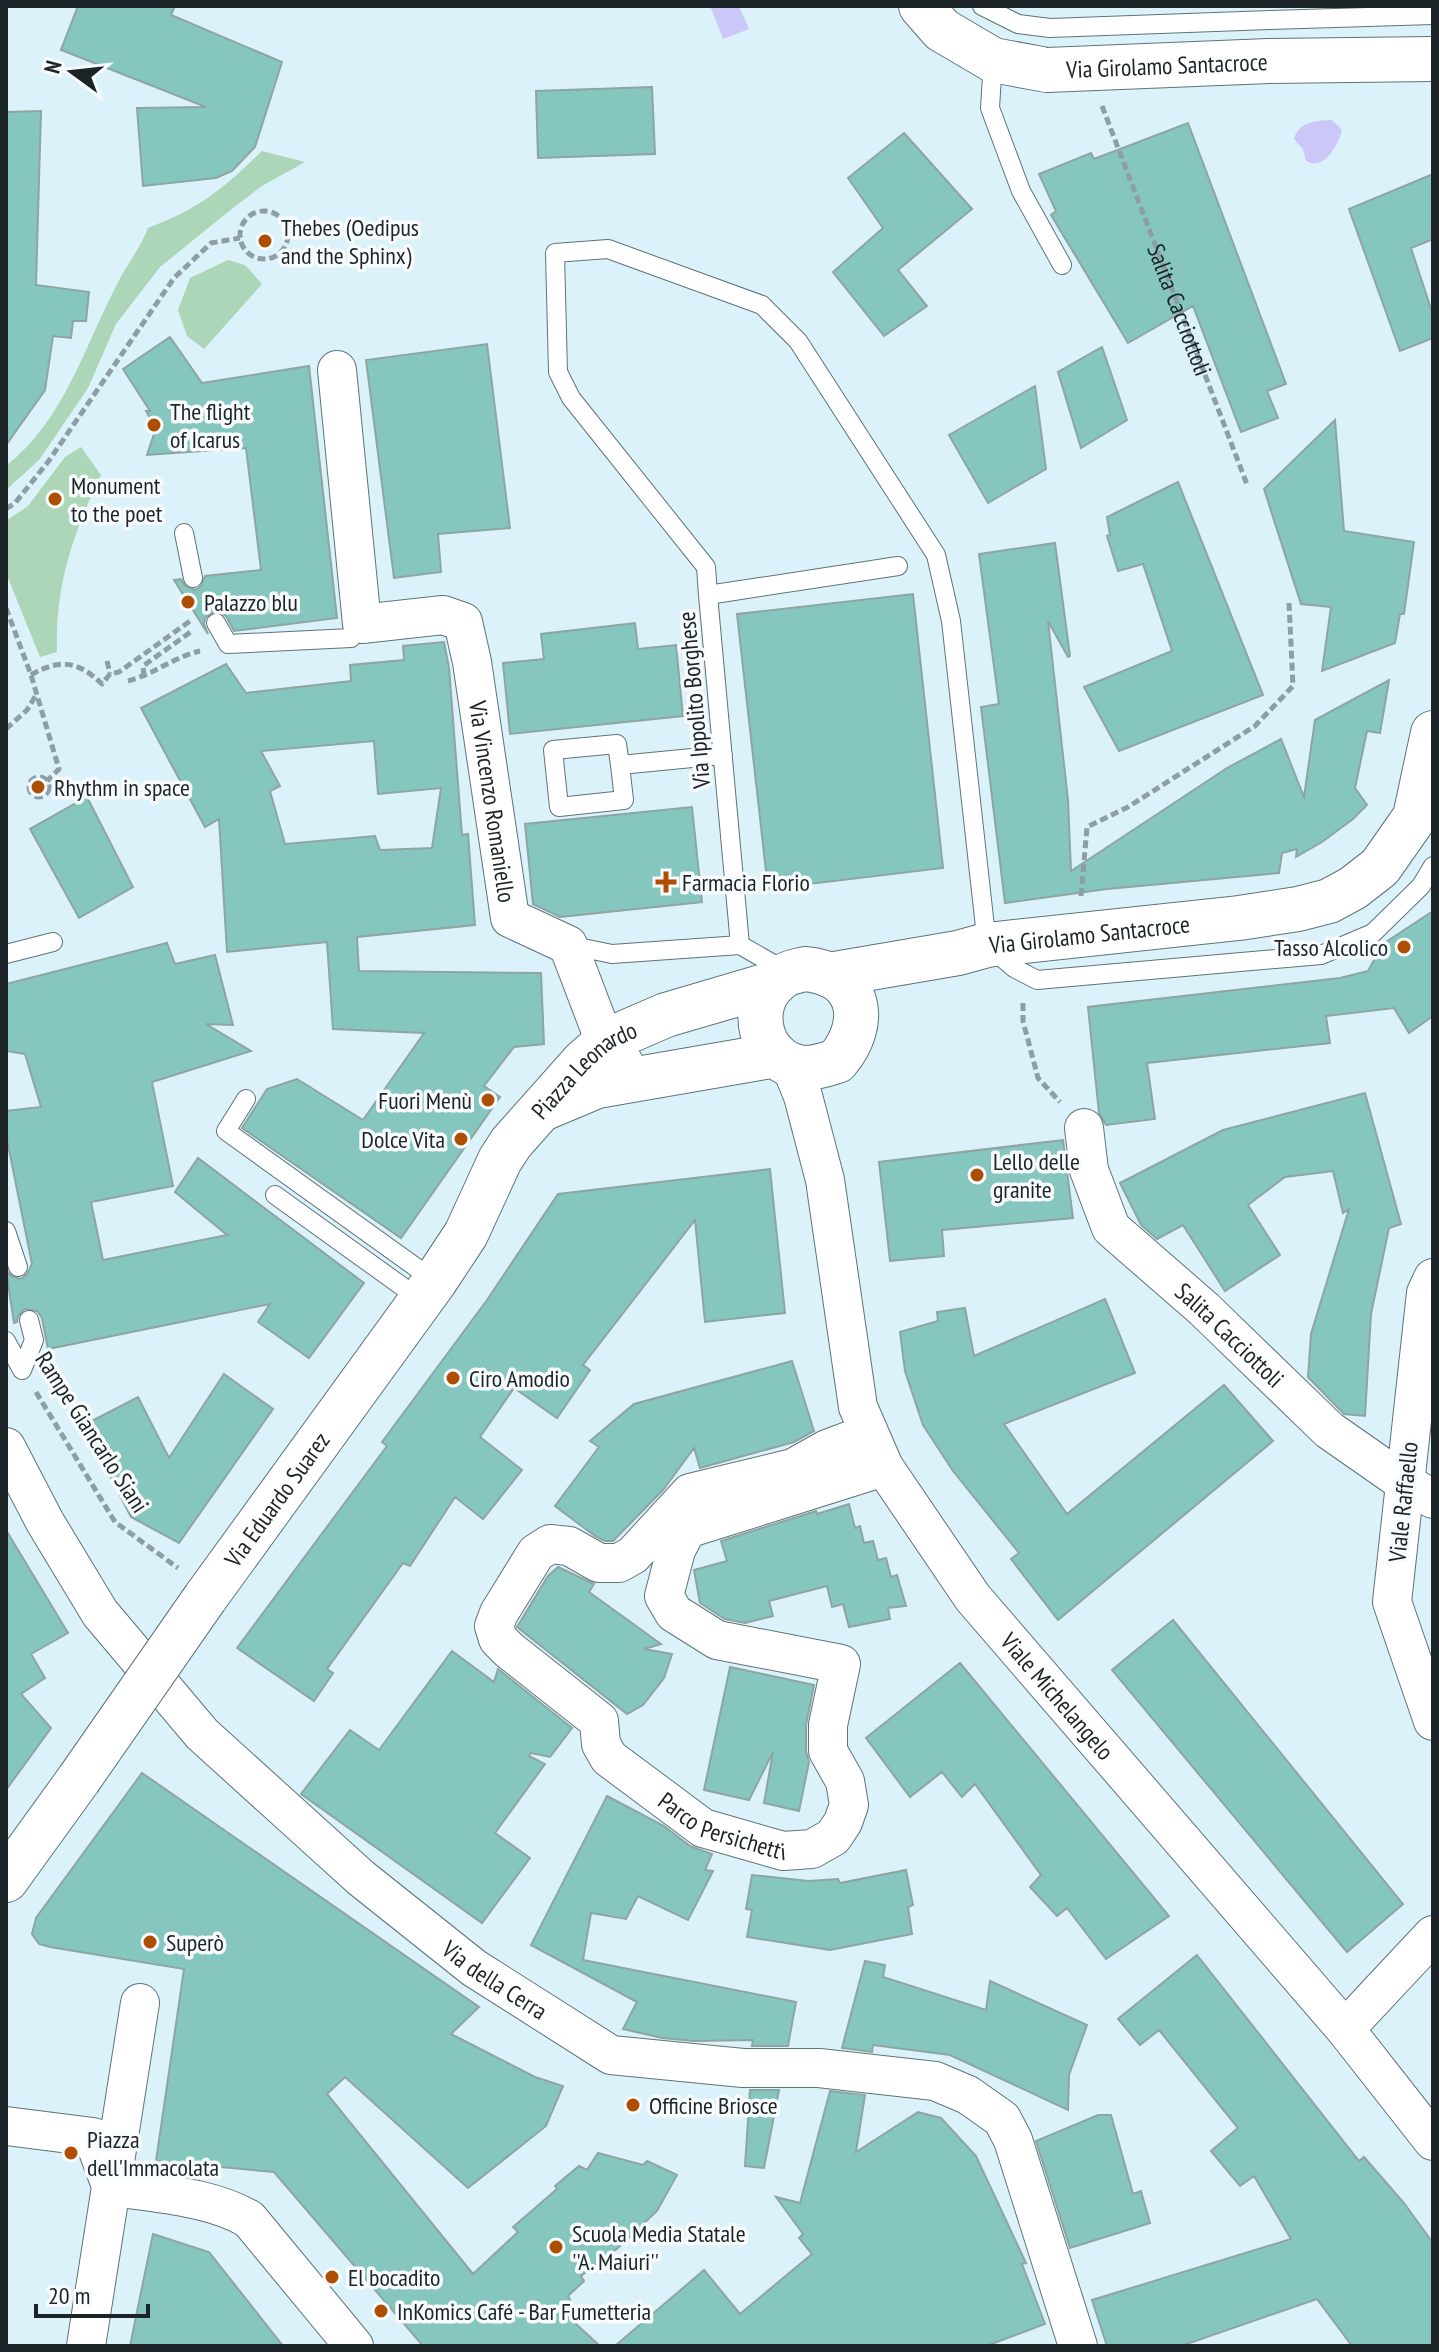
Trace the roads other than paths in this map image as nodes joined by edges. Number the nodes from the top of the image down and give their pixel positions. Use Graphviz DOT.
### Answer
graph roads {
  1 [pos="921,6"];
  2 [pos="982,6"];
  3 [pos="1433,15"];
  4 [pos="1270,40"];
  5 [pos="1048,49"];
  6 [pos="1433,59"];
  7 [pos="993,60"];
  8 [pos="1062,265"];
  9 [pos="337,370"];
  10 [pos="184,533"];
  11 [pos="898,566"];
  12 [pos="193,578"];
  13 [pos="708,595"];
  14 [pos="216,623"];
  15 [pos="362,624"];
  16 [pos="1433,733"];
  17 [pos="723,755"];
  18 [pos="620,765"];
  19 [pos="1433,866"];
  20 [pos="53,942"];
  21 [pos="568,945"];
  22 [pos="740,945"];
  23 [pos="972,949"];
  24 [pos="6,954"];
  25 [pos="798,977"];
  26 [pos="856,1009"];
  27 [pos="608,1040"];
  28 [pos="783,1060"];
  29 [pos="837,1061"];
  30 [pos="636,1080"];
  31 [pos="246,1099"];
  32 [pos="537,1112"];
  33 [pos="1084,1128"];
  34 [pos="825,1180"];
  35 [pos="275,1195"];
  36 [pos="6,1231"];
  37 [pos="18,1267"];
  38 [pos="1433,1278"];
  39 [pos="428,1291"];
  40 [pos="29,1320"];
  41 [pos="6,1341"];
  42 [pos="867,1434"];
  43 [pos="6,1447"];
  44 [pos="884,1467"];
  45 [pos="1419,1491"];
  46 [pos="1433,1721"];
  47 [pos="6,1880"];
  48 [pos="1433,1935"];
  49 [pos="140,2003"];
  50 [pos="1345,2029"];
  51 [pos="6,2126"];
  52 [pos="1433,2141"];
  53 [pos="111,2186"];
  54 [pos="86,2346"];
  55 [pos="354,2346"];
  56 [pos="1078,2346"];
  1 -- 7 [label="street, Via Girolamo Santacroce"];
  2 -- 5 [label="lane, Via Girolamo Santacroce"];
  3 -- 4 [label="lane, Via Girolamo Santacroce"];
  4 -- 5 [label="street, Via Girolamo Santacroce, bridge"];
  4 -- 6 [label="street, Via Girolamo Santacroce"];
  5 -- 7 [label="street, Via Girolamo Santacroce"];
  7 -- 8 [label="lane"];
  9 -- 15 [label="street"];
  10 -- 12 [label="lane"];
  11 -- 13 [label="lane, Via Ippolito Borghese"];
  13 -- 17 [label="lane, Via Ippolito Borghese"];
  13 -- 23 [label="lane"];
  14 -- 15 [label="lane, Via Vincenzo Romaniello"];
  15 -- 21 [label="street, Via Vincenzo Romaniello"];
  16 -- 23 [label="street, Via Girolamo Santacroce"];
  17 -- 18 [label="lane"];
  17 -- 22 [label="lane, Via Ippolito Borghese"];
  18 -- 18 [label="lane"];
  19 -- 23 [label="lane, Via Girolamo Santacroce"];
  20 -- 24 [label="lane"];
  21 -- 22 [label="lane"];
  21 -- 27 [label="street"];
  22 -- 25 [label="lane"];
  23 -- 25 [label="street, Piazza Leonardo"];
  23 -- 26 [label="street"];
  25 -- 26 [label="street"];
  25 -- 27 [label="street, Piazza Leonardo"];
  25 -- 28 [label="street"];
  26 -- 29 [label="street"];
  27 -- 30 [label="street"];
  27 -- 32 [label="street, Piazza Leonardo"];
  28 -- 29 [label="street, Piazza Leonardo"];
  28 -- 30 [label="street, Piazza Leonardo"];
  28 -- 34 [label="street"];
  29 -- 34 [label="street"];
  30 -- 32 [label="street, Piazza Leonardo"];
  31 -- 39 [label="lane"];
  32 -- 39 [label="street, Via Eduardo Suarez"];
  33 -- 45 [label="street, Salita Cacciottoli"];
  34 -- 42 [label="street, Viale Michelangelo"];
  35 -- 39 [label="lane"];
  36 -- 37 [label="lane"];
  38 -- 45 [label="street, Viale Raffaello"];
  39 -- 47 [label="street, Via Eduardo Suarez, bridge"];
  40 -- 41 [label="lane, Rampe Giancarlo Siani"];
  42 -- 44 [label="street, Viale Michelangelo"];
  42 -- 44 [label="street, Parco Persichetti"];
  43 -- 56 [label="street, Via della Cerra"];
  44 -- 50 [label="street, Viale Michelangelo"];
  45 -- 46 [label="street, Viale Raffaello"];
  48 -- 50 [label="street"];
  49 -- 53 [label="street"];
  50 -- 52 [label="street, Viale Michelangelo"];
  51 -- 53 [label="street"];
  53 -- 54 [label="street"];
  53 -- 55 [label="street"];
}
